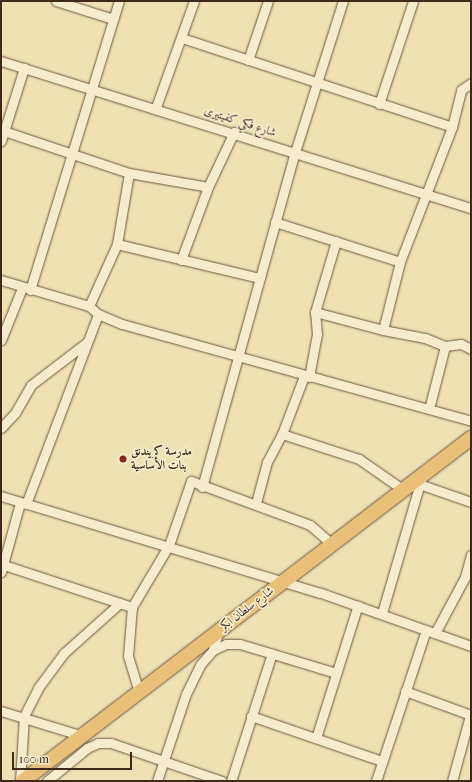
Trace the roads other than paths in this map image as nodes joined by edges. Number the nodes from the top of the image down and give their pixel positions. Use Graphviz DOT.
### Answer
graph roads {
  1 [pos="56,1"];
  2 [pos="119,1"];
  3 [pos="194,1"];
  4 [pos="268,1"];
  5 [pos="343,1"];
  6 [pos="413,1"];
  7 [pos="113,19"];
  8 [pos="182,38"];
  9 [pos="248,60"];
  10 [pos="1,61"];
  11 [pos="24,68"];
  12 [pos="471,83"];
  13 [pos="316,85"];
  14 [pos="92,87"];
  15 [pos="379,104"];
  16 [pos="156,107"];
  17 [pos="452,127"];
  18 [pos="3,131"];
  19 [pos="234,132"];
  20 [pos="1,141"];
  21 [pos="295,152"];
  22 [pos="71,153"];
  23 [pos="129,173"];
  24 [pos="208,187"];
  25 [pos="426,193"];
  26 [pos="471,208"];
  27 [pos="275,222"];
  28 [pos="336,241"];
  29 [pos="117,244"];
  30 [pos="181,260"];
  31 [pos="400,262"];
  32 [pos="260,278"];
  33 [pos="1,280"];
  34 [pos="26,289"];
  35 [pos="89,306"];
  36 [pos="315,312"];
  37 [pos="98,314"];
  38 [pos="383,330"];
  39 [pos="1,340"];
  40 [pos="86,343"];
  41 [pos="445,346"];
  42 [pos="471,349"];
  43 [pos="237,358"];
  44 [pos="306,376"];
  45 [pos="428,409"];
  46 [pos="471,421"];
  47 [pos="1,428"];
  48 [pos="282,434"];
  49 [pos="471,438"];
  50 [pos="421,479"];
  51 [pos="202,487"];
  52 [pos="402,489"];
  53 [pos="1,496"];
  54 [pos="471,502"];
  55 [pos="23,503"];
  56 [pos="256,504"];
  57 [pos="332,544"];
  58 [pos="168,545"];
  59 [pos="471,554"];
  60 [pos="2,567"];
  61 [pos="468,578"];
  62 [pos="282,583"];
  63 [pos="120,603"];
  64 [pos="358,605"];
  65 [pos="132,608"];
  66 [pos="382,613"];
  67 [pos="218,630"];
  68 [pos="426,630"];
  69 [pos="435,633"];
  70 [pos="471,646"];
  71 [pos="213,650"];
  72 [pos="272,653"];
  73 [pos="336,673"];
  74 [pos="405,691"];
  75 [pos="139,693"];
  76 [pos="1,711"];
  77 [pos="470,715"];
  78 [pos="24,716"];
  79 [pos="251,716"];
  80 [pos="83,736"];
  81 [pos="316,738"];
  82 [pos="164,761"];
  83 [pos="382,761"];
  84 [pos="20,781"];
  85 [pos="23,781"];
  86 [pos="47,781"];
  87 [pos="157,781"];
  88 [pos="222,781"];
  89 [pos="231,781"];
  90 [pos="376,781"];
  91 [pos="452,781"];
  1 -- 7 [label="street"];
  2 -- 7 [label="street"];
  3 -- 8 [label="street"];
  4 -- 9 [label="street"];
  5 -- 13 [label="street"];
  6 -- 15 [label="street"];
  7 -- 14 [label="street"];
  8 -- 9 [label="street"];
  8 -- 16 [label="street"];
  9 -- 13 [label="street"];
  10 -- 11 [label="street, شارع فكي كفيتيرى"];
  11 -- 14 [label="street, شارع فكي كفيتيرى"];
  11 -- 18 [label="street"];
  12 -- 17 [label="street"];
  13 -- 15 [label="street"];
  13 -- 21 [label="street"];
  14 -- 16 [label="street, شارع فكي كفيتيرى"];
  14 -- 22 [label="street"];
  15 -- 17 [label="street"];
  16 -- 19 [label="street, شارع فكي كفيتيرى"];
  17 -- 25 [label="street"];
  18 -- 20 [label="street"];
  18 -- 22 [label="street"];
  19 -- 21 [label="street, شارع فكي كفيتيرى"];
  19 -- 24 [label="street"];
  21 -- 25 [label="street, شارع فكي كفيتيرى"];
  21 -- 27 [label="street"];
  22 -- 23 [label="street"];
  22 -- 34 [label="street"];
  23 -- 24 [label="street"];
  23 -- 29 [label="street"];
  24 -- 30 [label="street"];
  25 -- 26 [label="street, شارع فكي كفيتيرى"];
  25 -- 31 [label="street"];
  27 -- 28 [label="street"];
  27 -- 32 [label="street"];
  28 -- 31 [label="street"];
  28 -- 36 [label="street"];
  29 -- 30 [label="street"];
  29 -- 35 [label="street"];
  30 -- 32 [label="street"];
  31 -- 38 [label="street"];
  32 -- 43 [label="street"];
  33 -- 34 [label="street"];
  34 -- 35 [label="street"];
  34 -- 39 [label="street"];
  35 -- 37 [label="street"];
  36 -- 38 [label="street"];
  36 -- 44 [label="street"];
  37 -- 40 [label="street"];
  37 -- 43 [label="street"];
  38 -- 41 [label="street"];
  40 -- 47 [label="street"];
  40 -- 55 [label="street"];
  41 -- 42 [label="street"];
  41 -- 45 [label="street"];
  43 -- 44 [label="street"];
  43 -- 51 [label="street"];
  44 -- 45 [label="street"];
  44 -- 48 [label="street"];
  45 -- 46 [label="street"];
  48 -- 52 [label="street"];
  48 -- 56 [label="street"];
  49 -- 50 [label="highway, شارع سلطان ابكر"];
  50 -- 52 [label="highway, شارع سلطان ابكر"];
  50 -- 54 [label="street"];
  50 -- 66 [label="street"];
  51 -- 56 [label="street"];
  51 -- 58 [label="street"];
  52 -- 57 [label="highway, شارع سلطان ابكر"];
  53 -- 55 [label="street"];
  55 -- 58 [label="street"];
  55 -- 60 [label="street"];
  56 -- 57 [label="street"];
  57 -- 62 [label="highway, شارع سلطان ابكر"];
  58 -- 62 [label="street"];
  58 -- 65 [label="street"];
  59 -- 61 [label="street"];
  60 -- 63 [label="street"];
  61 -- 69 [label="street"];
  62 -- 64 [label="street"];
  62 -- 67 [label="highway, شارع سلطان ابكر"];
  63 -- 65 [label="street"];
  63 -- 78 [label="street"];
  64 -- 66 [label="street"];
  64 -- 73 [label="street"];
  65 -- 75 [label="street"];
  66 -- 68 [label="street"];
  67 -- 71 [label="street"];
  67 -- 75 [label="highway, شارع سلطان ابكر"];
  68 -- 69 [label="street"];
  68 -- 74 [label="street"];
  69 -- 70 [label="street"];
  71 -- 72 [label="street"];
  71 -- 82 [label="street"];
  72 -- 73 [label="street"];
  72 -- 79 [label="street"];
  73 -- 81 [label="street"];
  74 -- 77 [label="street"];
  74 -- 83 [label="street"];
  75 -- 80 [label="highway, شارع سلطان ابكر"];
  76 -- 78 [label="street"];
  77 -- 91 [label="street"];
  78 -- 80 [label="street"];
  78 -- 84 [label="street"];
  79 -- 81 [label="street"];
  79 -- 89 [label="street"];
  80 -- 85 [label="highway, شارع سلطان ابكر"];
  81 -- 83 [label="street"];
  82 -- 86 [label="street"];
  82 -- 87 [label="street"];
  82 -- 88 [label="street"];
  83 -- 90 [label="street"];
}
